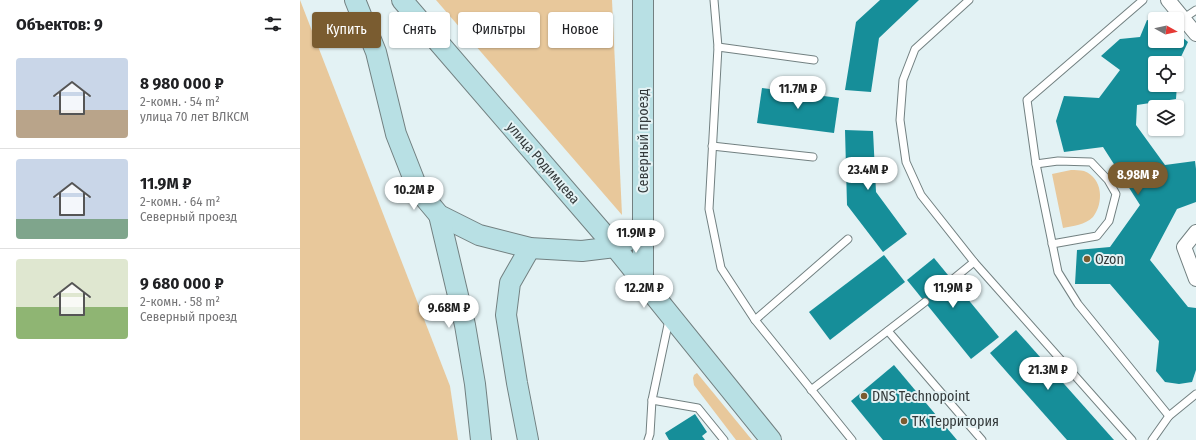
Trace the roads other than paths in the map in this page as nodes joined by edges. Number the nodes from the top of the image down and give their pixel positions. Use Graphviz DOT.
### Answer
graph roads {
  1 [pos="355,0"];
  2 [pos="402,0"];
  3 [pos="643,0"];
  4 [pos="714,0"];
  5 [pos="969,0"];
  6 [pos="1143,0"];
  7 [pos="1168,0"];
  8 [pos="1196,10"];
  9 [pos="1179,12"];
  10 [pos="1184,18"];
  11 [pos="1196,34"];
  12 [pos="718,47"];
  13 [pos="814,60"];
  14 [pos="712,146"];
  15 [pos="813,157"];
  16 [pos="1036,164"];
  17 [pos="439,215"];
  18 [pos="1196,232"];
  19 [pos="642,233"];
  20 [pos="848,240"];
  21 [pos="1052,244"];
  22 [pos="615,247"];
  23 [pos="530,248"];
  24 [pos="974,262"];
  25 [pos="1196,279"];
  26 [pos="952,280"];
  27 [pos="643,282"];
  28 [pos="925,302"];
  29 [pos="670,316"];
  30 [pos="755,320"];
  31 [pos="888,331"];
  32 [pos="811,390"];
  33 [pos="1196,394"];
  34 [pos="652,400"];
  35 [pos="1169,416"];
  36 [pos="650,438"];
  37 [pos="481,440"];
  38 [pos="528,440"];
  39 [pos="724,440"];
  40 [pos="772,440"];
  41 [pos="852,440"];
  42 [pos="982,440"];
  43 [pos="1132,440"];
  44 [pos="1152,440"];
  1 -- 17 [label="main road"];
  2 -- 22 [label="main road, улица Родимцева"];
  3 -- 19 [label="main road, Северный проезд"];
  4 -- 12 [label="lane"];
  5 -- 24 [label="lane"];
  6 -- 16 [label="lane"];
  7 -- 9 [label="street"];
  8 -- 10 [label="lane"];
  10 -- 11 [label="street"];
  12 -- 13 [label="lane"];
  12 -- 14 [label="lane"];
  14 -- 15 [label="lane"];
  14 -- 30 [label="lane"];
  16 -- 21 [label="lane"];
  16 -- 21 [label="lane"];
  17 -- 23 [label="main road"];
  17 -- 37 [label="main road"];
  18 -- 25 [label="street"];
  19 -- 22 [label="main road"];
  19 -- 27 [label="main road, Северный проезд"];
  20 -- 30 [label="lane"];
  21 -- 35 [label="lane"];
  22 -- 23 [label="main road"];
  22 -- 27 [label="main road, улица Родимцева"];
  23 -- 38 [label="main road"];
  24 -- 26 [label="lane"];
  24 -- 43 [label="lane"];
  27 -- 29 [label="main road, улица Родимцева"];
  28 -- 31 [label="lane"];
  29 -- 34 [label="lane"];
  29 -- 40 [label="main road, улица Родимцева"];
  30 -- 32 [label="lane"];
  31 -- 32 [label="lane"];
  31 -- 42 [label="lane"];
  32 -- 41 [label="lane"];
  33 -- 35 [label="lane"];
  34 -- 36 [label="lane"];
  34 -- 39 [label="lane"];
  35 -- 44 [label="lane"];
}
